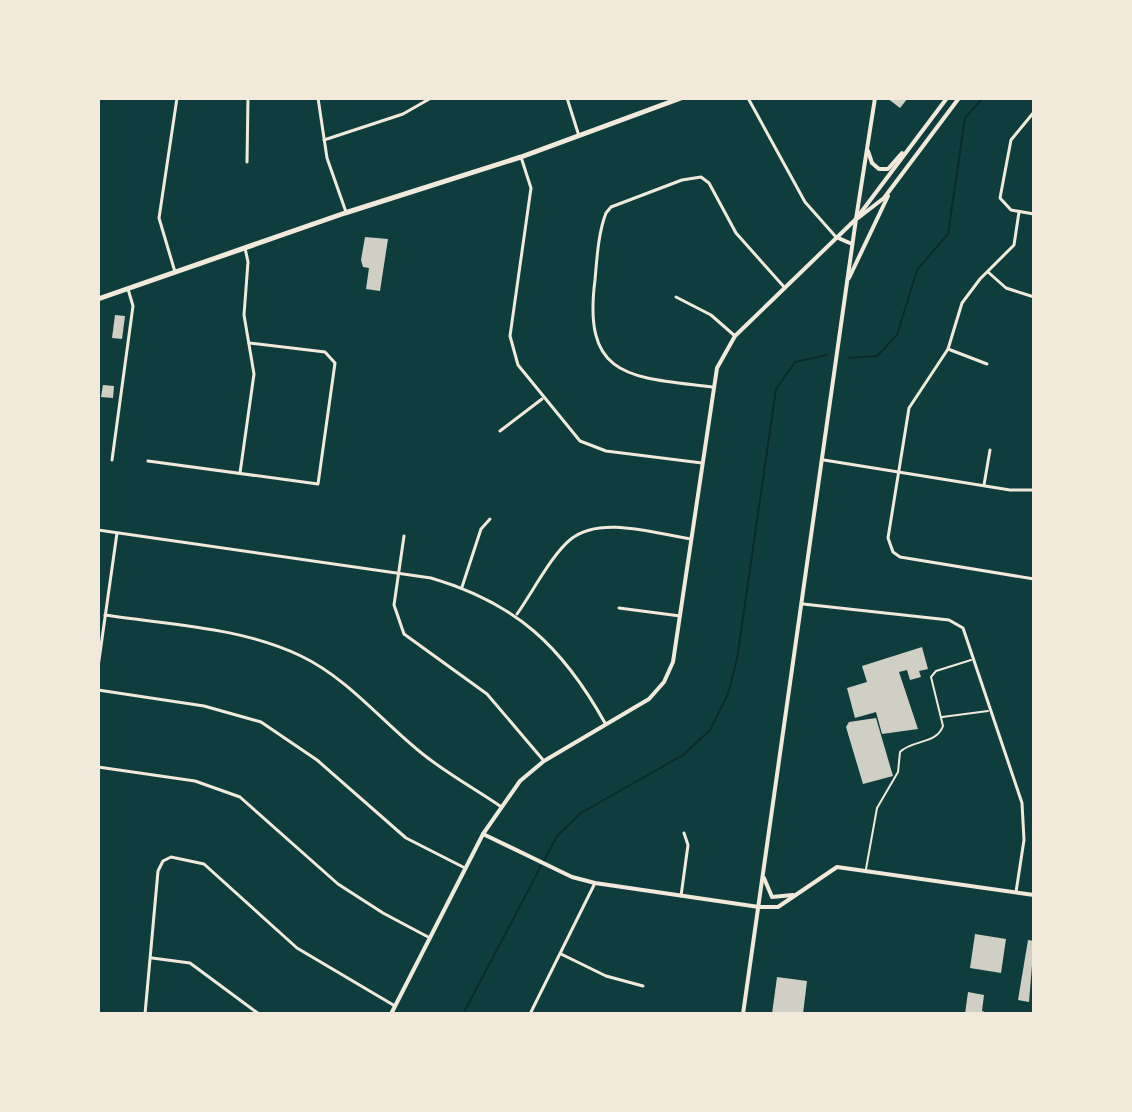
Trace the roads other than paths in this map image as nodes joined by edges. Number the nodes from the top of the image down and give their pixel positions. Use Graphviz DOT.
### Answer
graph roads {
  1 [pos="177,98"];
  2 [pos="248,98"];
  3 [pos="318,98"];
  4 [pos="431,98"];
  5 [pos="567,98"];
  6 [pos="748,98"];
  7 [pos="875,98"];
  8 [pos="947,98"];
  9 [pos="959,98"];
  10 [pos="677,99"];
  11 [pos="1034,112"];
  12 [pos="579,136"];
  13 [pos="917,137"];
  14 [pos="323,140"];
  15 [pos="868,151"];
  16 [pos="521,157"];
  17 [pos="247,162"];
  18 [pos="898,181"];
  19 [pos="346,212"];
  20 [pos="1019,212"];
  21 [pos="1034,214"];
  22 [pos="856,219"];
  23 [pos="836,237"];
  24 [pos="852,245"];
  25 [pos="245,248"];
  26 [pos="175,272"];
  27 [pos="988,272"];
  28 [pos="848,279"];
  29 [pos="785,288"];
  30 [pos="128,289"];
  31 [pos="676,297"];
  32 [pos="1034,297"];
  33 [pos="98,299"];
  34 [pos="735,336"];
  35 [pos="249,343"];
  36 [pos="948,349"];
  37 [pos="987,364"];
  38 [pos="712,387"];
  39 [pos="542,399"];
  40 [pos="500,431"];
  41 [pos="990,450"];
  42 [pos="112,460"];
  43 [pos="824,460"];
  44 [pos="148,461"];
  45 [pos="702,463"];
  46 [pos="240,473"];
  47 [pos="898,473"];
  48 [pos="984,485"];
  49 [pos="1034,490"];
  50 [pos="490,519"];
  51 [pos="98,530"];
  52 [pos="117,533"];
  53 [pos="404,536"];
  54 [pos="691,539"];
  55 [pos="399,573"];
  56 [pos="1034,579"];
  57 [pos="462,587"];
  58 [pos="803,604"];
  59 [pos="619,608"];
  60 [pos="105,615"];
  61 [pos="516,615"];
  62 [pos="680,616"];
  63 [pos="973,659"];
  64 [pos="98,667"];
  65 [pos="98,690"];
  66 [pos="988,711"];
  67 [pos="941,717"];
  68 [pos="605,723"];
  69 [pos="544,761"];
  70 [pos="98,767"];
  71 [pos="500,806"];
  72 [pos="684,833"];
  73 [pos="483,834"];
  74 [pos="465,868"];
  75 [pos="866,870"];
  76 [pos="763,875"];
  77 [pos="595,883"];
  78 [pos="1016,892"];
  79 [pos="796,894"];
  80 [pos="1034,895"];
  81 [pos="681,896"];
  82 [pos="759,907"];
  83 [pos="430,938"];
  84 [pos="561,954"];
  85 [pos="151,958"];
  86 [pos="643,986"];
  87 [pos="395,1006"];
  88 [pos="145,1014"];
  89 [pos="259,1014"];
  90 [pos="391,1014"];
  91 [pos="530,1014"];
  92 [pos="743,1014"];
  1 -- 26 [label="street"];
  2 -- 17 [label="street"];
  3 -- 14 [label="street"];
  4 -- 14 [label="street"];
  5 -- 12 [label="street"];
  6 -- 23 [label="street"];
  7 -- 15 [label="street"];
  8 -- 13 [label="street"];
  9 -- 18 [label="street"];
  10 -- 12 [label="main road"];
  11 -- 20 [label="street"];
  12 -- 16 [label="main road"];
  13 -- 15 [label="street"];
  13 -- 22 [label="street"];
  14 -- 19 [label="street"];
  15 -- 22 [label="street"];
  16 -- 19 [label="main road"];
  16 -- 39 [label="street"];
  18 -- 22 [label="street"];
  18 -- 28 [label="street"];
  19 -- 25 [label="main road"];
  20 -- 21 [label="street"];
  20 -- 27 [label="street"];
  22 -- 23 [label="street"];
  22 -- 24 [label="street"];
  23 -- 24 [label="street"];
  23 -- 29 [label="street"];
  24 -- 28 [label="street"];
  25 -- 26 [label="main road"];
  25 -- 35 [label="street"];
  26 -- 30 [label="main road"];
  27 -- 32 [label="street"];
  27 -- 36 [label="street"];
  28 -- 43 [label="street"];
  29 -- 34 [label="street"];
  29 -- 38 [label="street"];
  30 -- 33 [label="main road"];
  30 -- 42 [label="street"];
  31 -- 34 [label="street"];
  34 -- 38 [label="street"];
  35 -- 46 [label="street"];
  35 -- 46 [label="street"];
  36 -- 37 [label="street"];
  36 -- 47 [label="street"];
  38 -- 45 [label="street"];
  39 -- 40 [label="street"];
  39 -- 45 [label="street"];
  41 -- 48 [label="street"];
  43 -- 47 [label="street"];
  43 -- 58 [label="street"];
  44 -- 46 [label="street"];
  45 -- 54 [label="street"];
  47 -- 48 [label="street"];
  47 -- 56 [label="street"];
  48 -- 49 [label="street"];
  50 -- 57 [label="street"];
  51 -- 52 [label="street"];
  52 -- 55 [label="street"];
  52 -- 60 [label="street"];
  53 -- 55 [label="street"];
  54 -- 61 [label="street"];
  54 -- 62 [label="street"];
  55 -- 57 [label="street"];
  55 -- 69 [label="street"];
  57 -- 61 [label="street"];
  58 -- 63 [label="street"];
  58 -- 76 [label="street"];
  59 -- 62 [label="street"];
  60 -- 64 [label="street"];
  60 -- 71 [label="street"];
  61 -- 68 [label="street"];
  62 -- 68 [label="street"];
  63 -- 66 [label="street"];
  63 -- 67 [label="lane"];
  65 -- 74 [label="street"];
  66 -- 67 [label="lane"];
  66 -- 78 [label="street"];
  67 -- 75 [label="lane"];
  68 -- 69 [label="street"];
  69 -- 71 [label="street"];
  70 -- 83 [label="street"];
  71 -- 73 [label="street"];
  72 -- 81 [label="street"];
  73 -- 74 [label="street"];
  73 -- 77 [label="street"];
  74 -- 83 [label="street"];
  75 -- 78 [label="street"];
  75 -- 79 [label="street"];
  76 -- 79 [label="street"];
  76 -- 82 [label="street"];
  77 -- 81 [label="street"];
  77 -- 84 [label="street"];
  78 -- 80 [label="street"];
  79 -- 82 [label="street"];
  81 -- 82 [label="street"];
  82 -- 92 [label="street"];
  83 -- 87 [label="street"];
  84 -- 86 [label="street"];
  84 -- 91 [label="street"];
  85 -- 87 [label="street"];
  85 -- 88 [label="street"];
  85 -- 89 [label="street"];
  87 -- 90 [label="street"];
}
